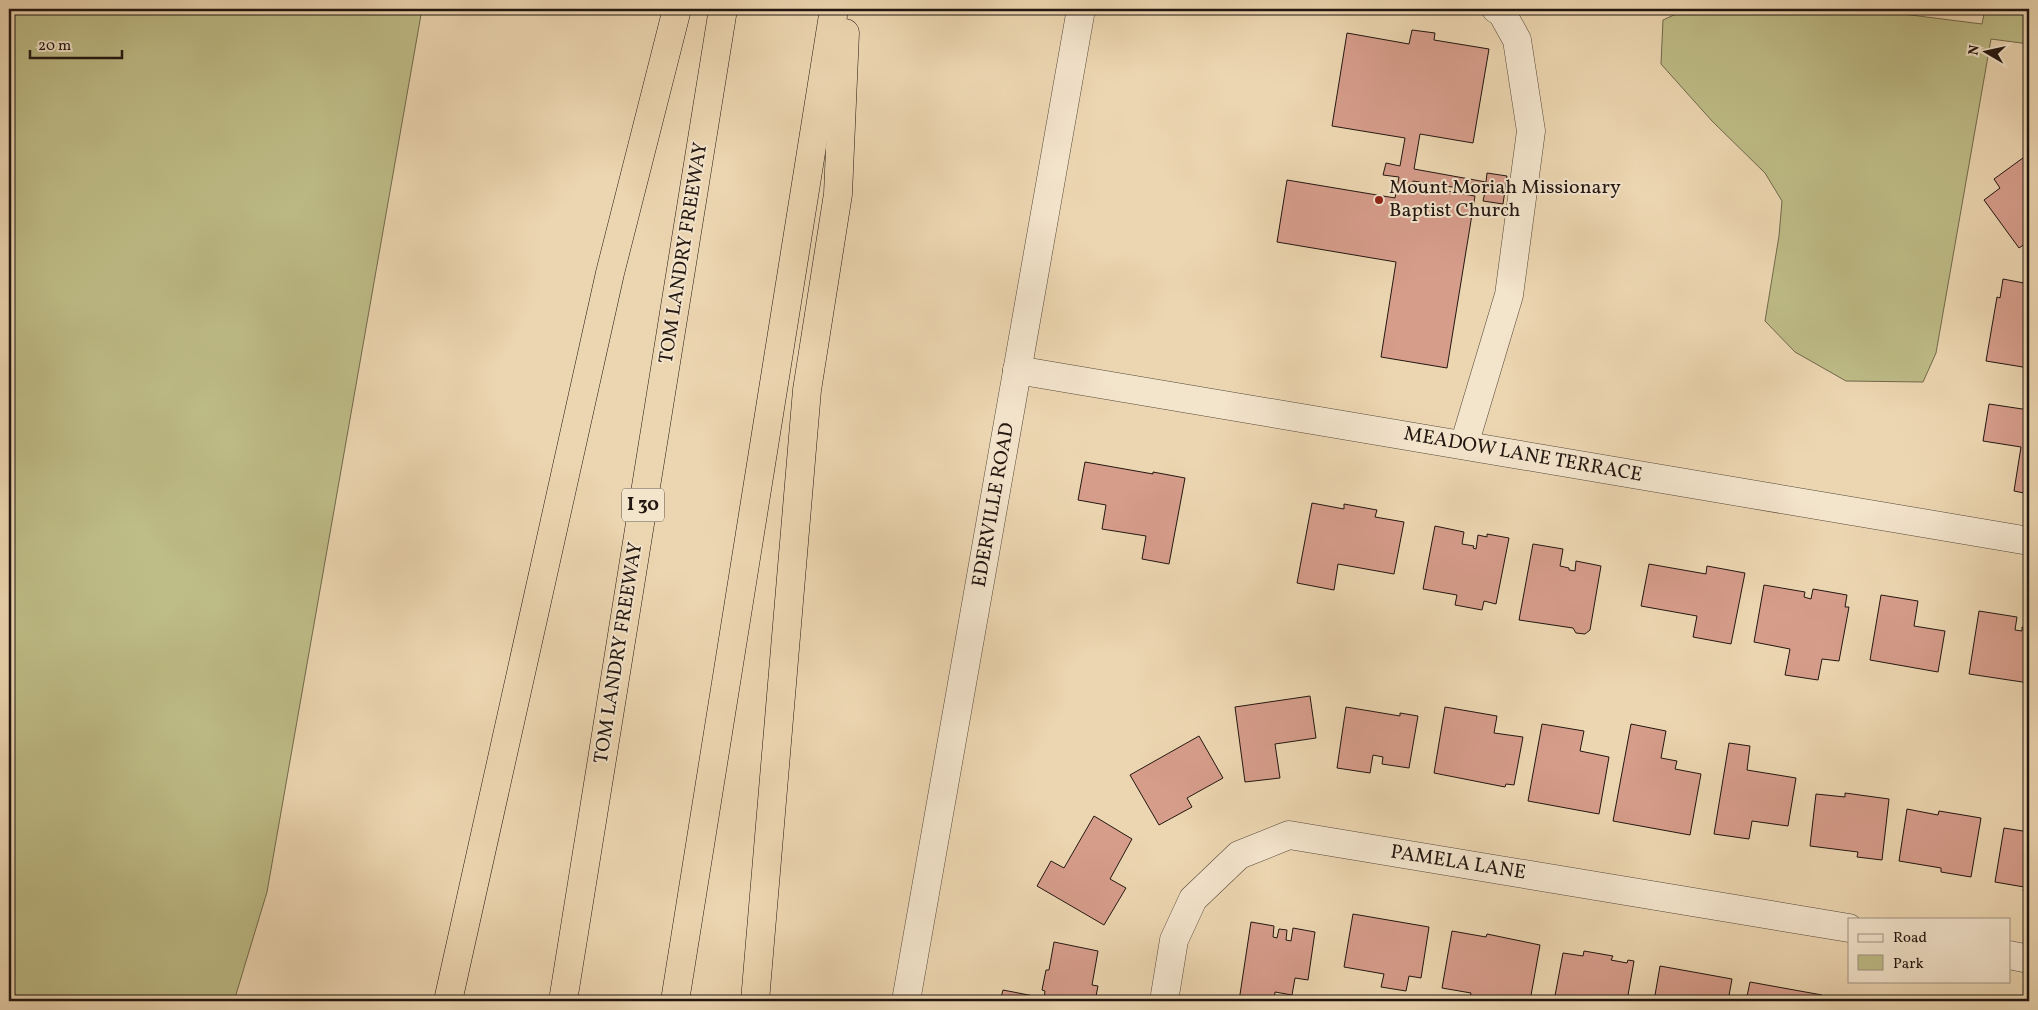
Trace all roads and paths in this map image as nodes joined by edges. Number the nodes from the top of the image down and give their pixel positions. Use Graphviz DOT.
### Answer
graph roads {
  1 [pos="677,9"];
  2 [pos="723,9"];
  3 [pos="834,9"];
  4 [pos="846,9"];
  5 [pos="1081,9"];
  6 [pos="1496,9"];
  7 [pos="1017,370"];
  8 [pos="1464,445"];
  9 [pos="2029,541"];
  10 [pos="1848,928"];
  11 [pos="2010,956"];
  12 [pos="2029,959"];
  13 [pos="448,1001"];
  14 [pos="563,1001"];
  15 [pos="675,1001"];
  16 [pos="755,1001"];
  17 [pos="906,1001"];
  18 [pos="1164,1001"];
  1 -- 13 [label="highway"];
  2 -- 14 [label="highway, TOM LANDRY FREEWAY / I 30"];
  3 -- 15 [label="highway"];
  4 -- 16 [label="highway"];
  5 -- 7 [label="street, EDERVILLE ROAD"];
  6 -- 8 [label="street"];
  7 -- 8 [label="street, MEADOW LANE TERRACE"];
  7 -- 17 [label="street, EDERVILLE ROAD"];
  8 -- 9 [label="street, MEADOW LANE TERRACE"];
  10 -- 18 [label="street, PAMELA LANE"];
  11 -- 12 [label="street"];
}
